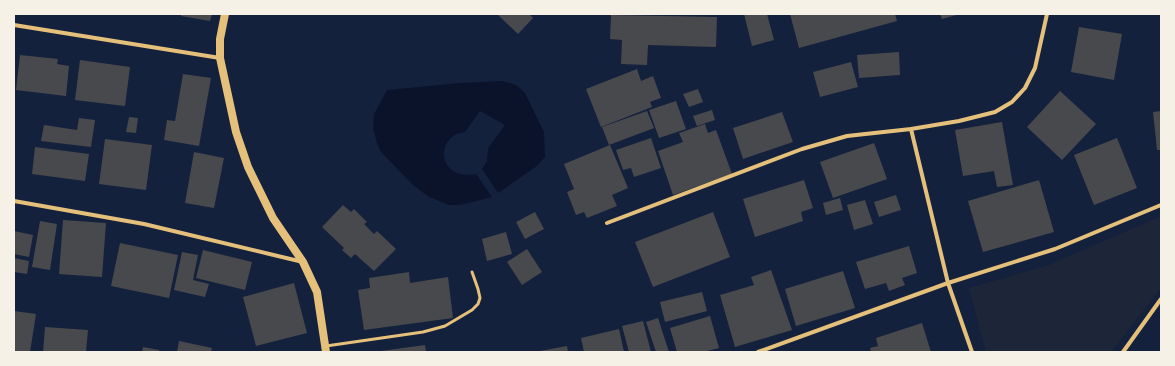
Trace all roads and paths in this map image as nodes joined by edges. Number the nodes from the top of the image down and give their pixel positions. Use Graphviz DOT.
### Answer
graph roads {
  1 [pos="225,14"];
  2 [pos="1047,14"];
  3 [pos="14,25"];
  4 [pos="220,58"];
  5 [pos="911,129"];
  6 [pos="14,201"];
  7 [pos="1161,205"];
  8 [pos="607,223"];
  9 [pos="303,262"];
  10 [pos="472,272"];
  11 [pos="948,283"];
  12 [pos="1161,299"];
  13 [pos="326,349"];
  14 [pos="758,352"];
  15 [pos="972,352"];
  16 [pos="1123,352"];
  1 -- 4 [label="main road"];
  2 -- 5 [label="street"];
  3 -- 4 [label="street"];
  4 -- 9 [label="main road"];
  5 -- 8 [label="street"];
  5 -- 11 [label="street"];
  6 -- 9 [label="street"];
  7 -- 11 [label="street"];
  9 -- 13 [label="main road"];
  10 -- 13 [label="lane"];
  11 -- 14 [label="street"];
  11 -- 15 [label="street"];
  12 -- 16 [label="street"];
}
